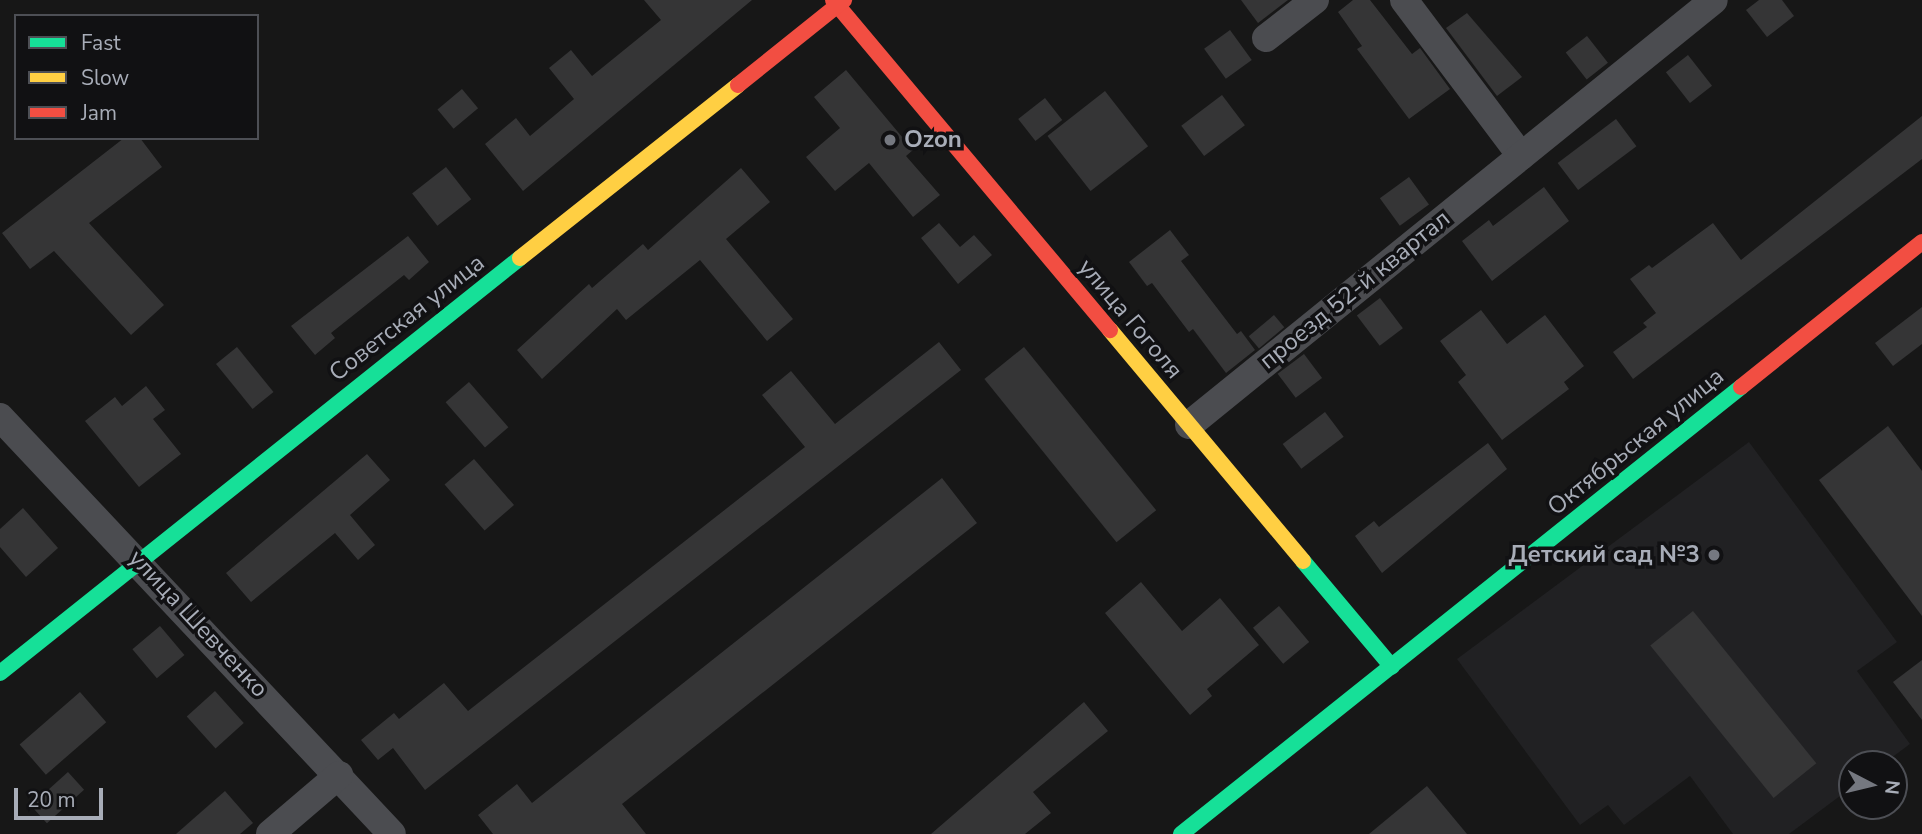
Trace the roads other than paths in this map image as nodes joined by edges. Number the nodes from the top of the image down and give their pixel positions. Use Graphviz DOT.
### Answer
graph roads {
  1 [pos="1315,0"];
  2 [pos="1404,0"];
  3 [pos="1714,0"];
  4 [pos="838,2"];
  5 [pos="1266,38"];
  6 [pos="1521,156"];
  7 [pos="1922,242"];
  8 [pos="0,417"];
  9 [pos="1189,425"];
  10 [pos="139,560"];
  11 [pos="1392,667"];
  12 [pos="0,673"];
  13 [pos="339,775"];
  14 [pos="270,834"];
  15 [pos="392,834"];
  16 [pos="1181,834"];
  1 -- 5 [label="street"];
  2 -- 6 [label="street"];
  3 -- 6 [label="street, проезд 52-й квартал"];
  4 -- 9 [label="street, улица Гоголя"];
  4 -- 10 [label="street, Советская улица"];
  6 -- 9 [label="street, проезд 52-й квартал"];
  7 -- 11 [label="street, Октябрьская улица"];
  8 -- 10 [label="street, улица Шевченко"];
  9 -- 11 [label="street, улица Гоголя"];
  10 -- 12 [label="street, Советская улица"];
  10 -- 13 [label="street, улица Шевченко"];
  11 -- 16 [label="street, Октябрьская улица"];
  13 -- 14 [label="street"];
  13 -- 15 [label="street, улица Шевченко"];
}
